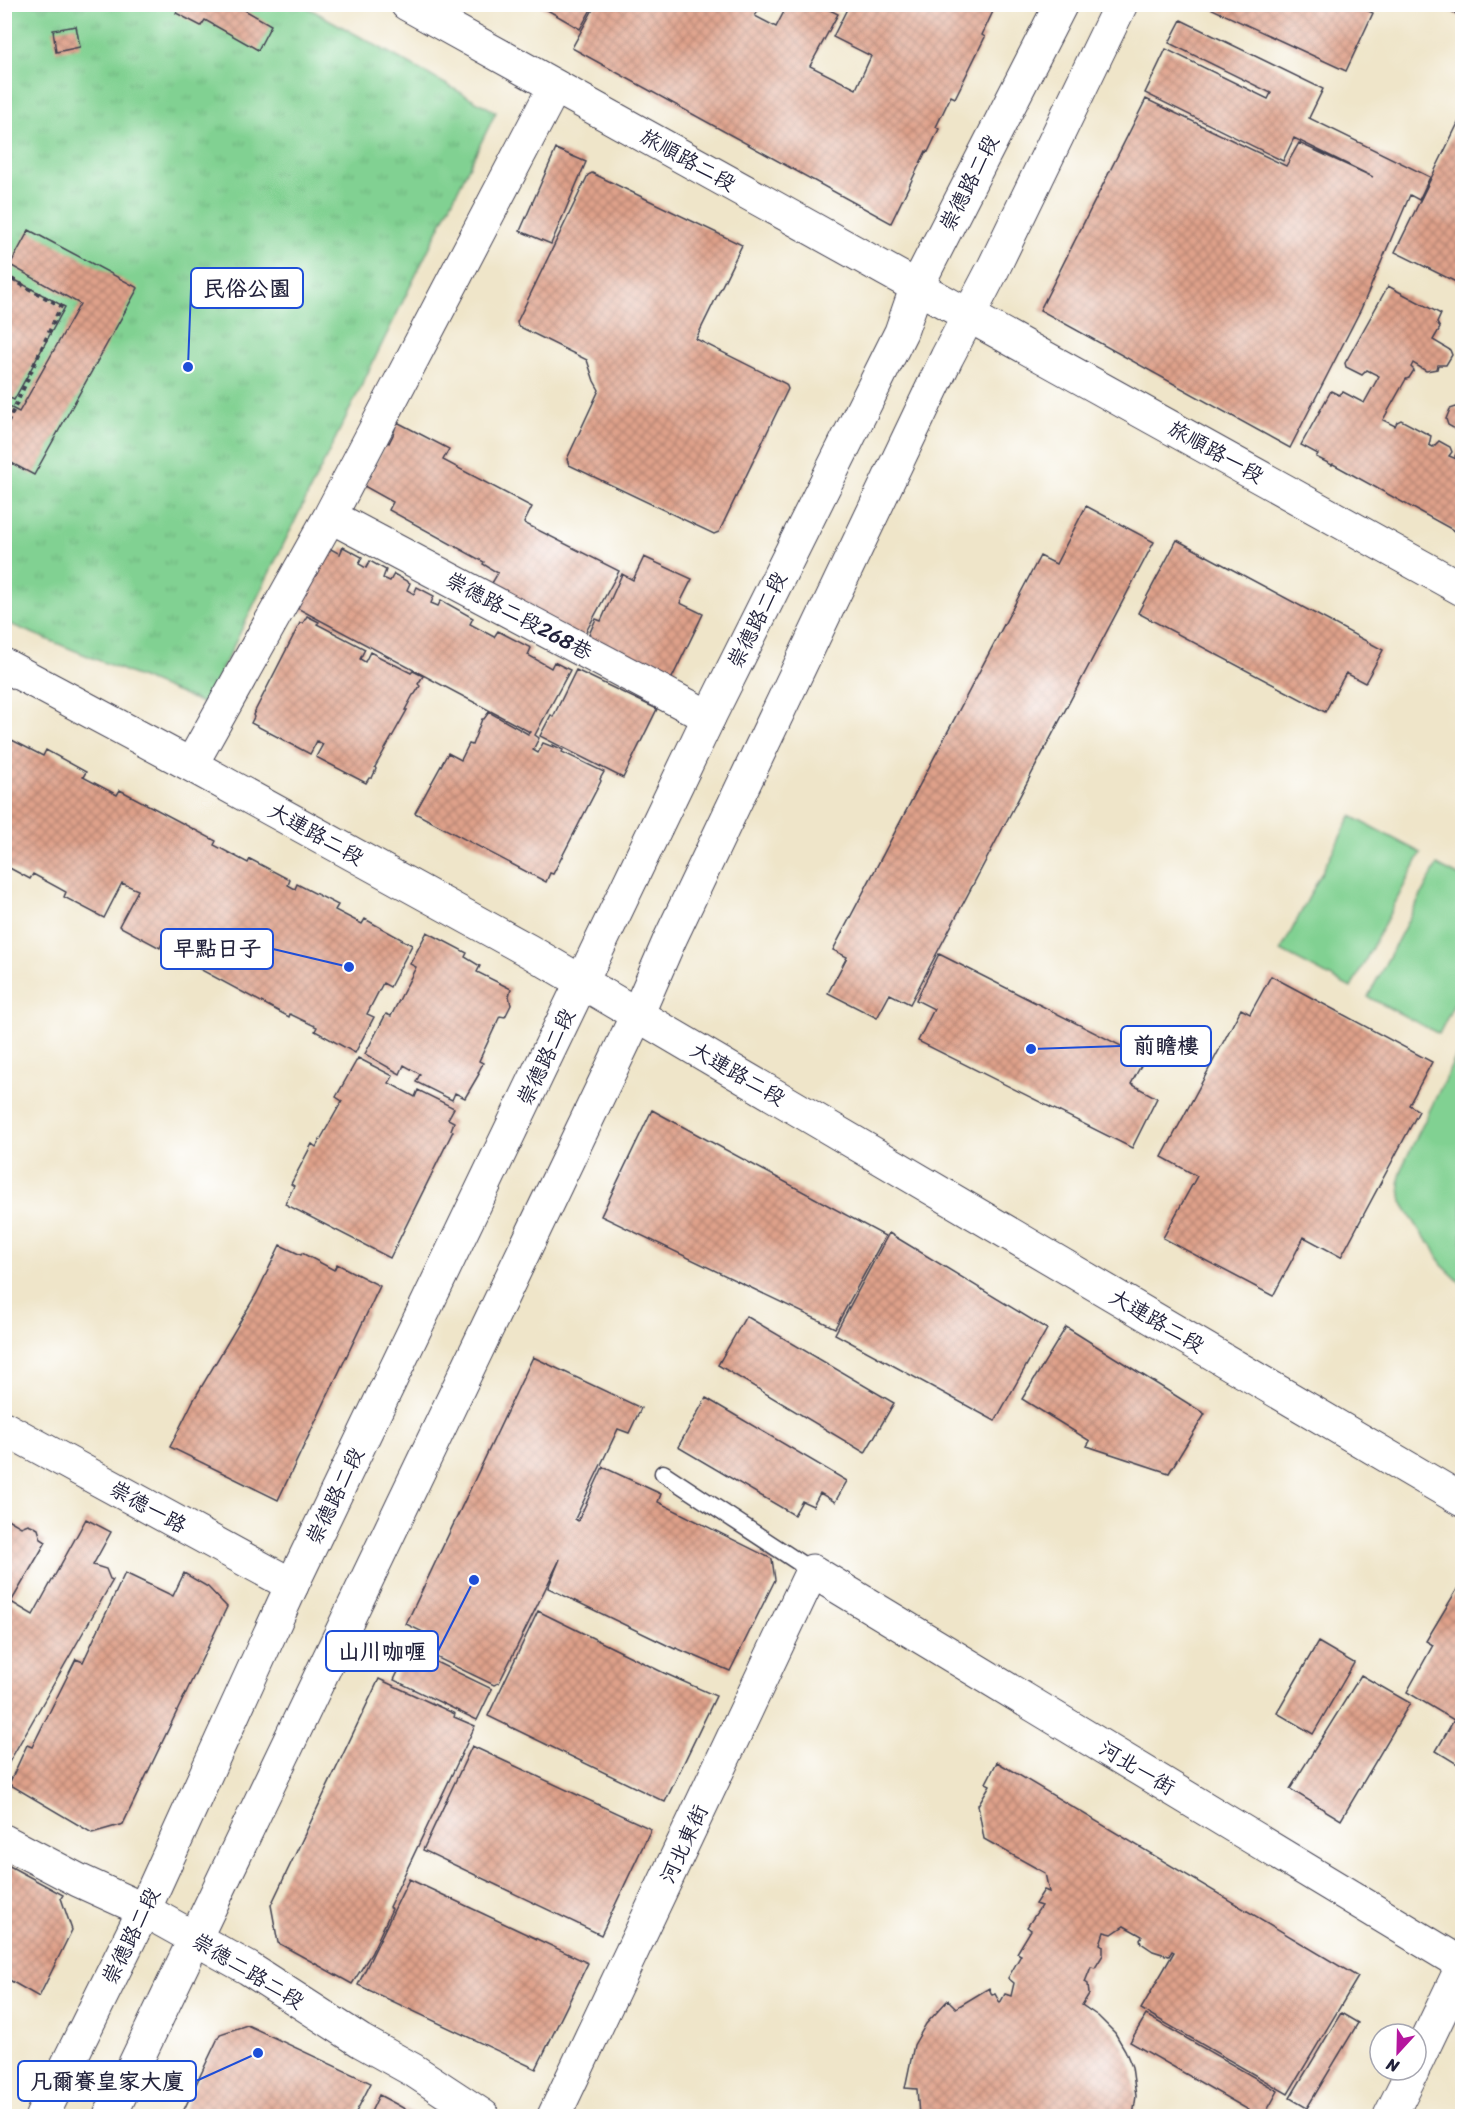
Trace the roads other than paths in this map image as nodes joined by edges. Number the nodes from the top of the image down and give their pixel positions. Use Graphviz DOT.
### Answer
graph roads {
  1 [pos="407,4"];
  2 [pos="1061,4"];
  3 [pos="1121,4"];
  4 [pos="555,86"];
  5 [pos="917,286"];
  6 [pos="969,315"];
  7 [pos="330,516"];
  8 [pos="1462,589"];
  9 [pos="4,665"];
  10 [pos="709,717"];
  11 [pos="192,765"];
  12 [pos="582,982"];
  13 [pos="637,1015"];
  14 [pos="4,1428"];
  15 [pos="663,1473"];
  16 [pos="1462,1500"];
  17 [pos="812,1571"];
  18 [pos="292,1586"];
  19 [pos="4,1841"];
  20 [pos="144,1910"];
  21 [pos="195,1939"];
  22 [pos="1462,1965"];
  23 [pos="1428,2037"];
  24 [pos="1407,2082"];
  25 [pos="42,2116"];
  26 [pos="110,2116"];
  27 [pos="483,2116"];
  28 [pos="554,2116"];
  29 [pos="1390,2116"];
  1 -- 4 [label="street, 旅順路二段"];
  2 -- 5 [label="street, 崇德路二段"];
  3 -- 6 [label="street"];
  4 -- 5 [label="street, 旅順路二段"];
  4 -- 7 [label="street"];
  5 -- 6 [label="street, 旅順路二段"];
  5 -- 10 [label="street, 崇德路二段"];
  6 -- 8 [label="street, 旅順路一段"];
  6 -- 13 [label="street"];
  7 -- 10 [label="street, 崇德路二段268巷"];
  7 -- 11 [label="street"];
  9 -- 11 [label="street, 大連路二段"];
  10 -- 12 [label="street, 崇德路二段"];
  11 -- 12 [label="street, 大連路二段"];
  12 -- 13 [label="street, 大連路二段"];
  12 -- 18 [label="street, 崇德路二段"];
  13 -- 16 [label="street, 大連路二段"];
  13 -- 21 [label="street"];
  14 -- 18 [label="street, 崇德一路"];
  15 -- 17 [label="lane"];
  17 -- 22 [label="street, 河北一街"];
  17 -- 28 [label="street, 河北東街"];
  18 -- 20 [label="street, 崇德路二段"];
  19 -- 20 [label="street, 崇德二路二段"];
  20 -- 21 [label="street, 崇德二路二段"];
  20 -- 25 [label="street, 崇德路二段"];
  21 -- 26 [label="street"];
  21 -- 27 [label="street, 崇德二路二段"];
  22 -- 23 [label="street"];
  24 -- 29 [label="street"];
}
